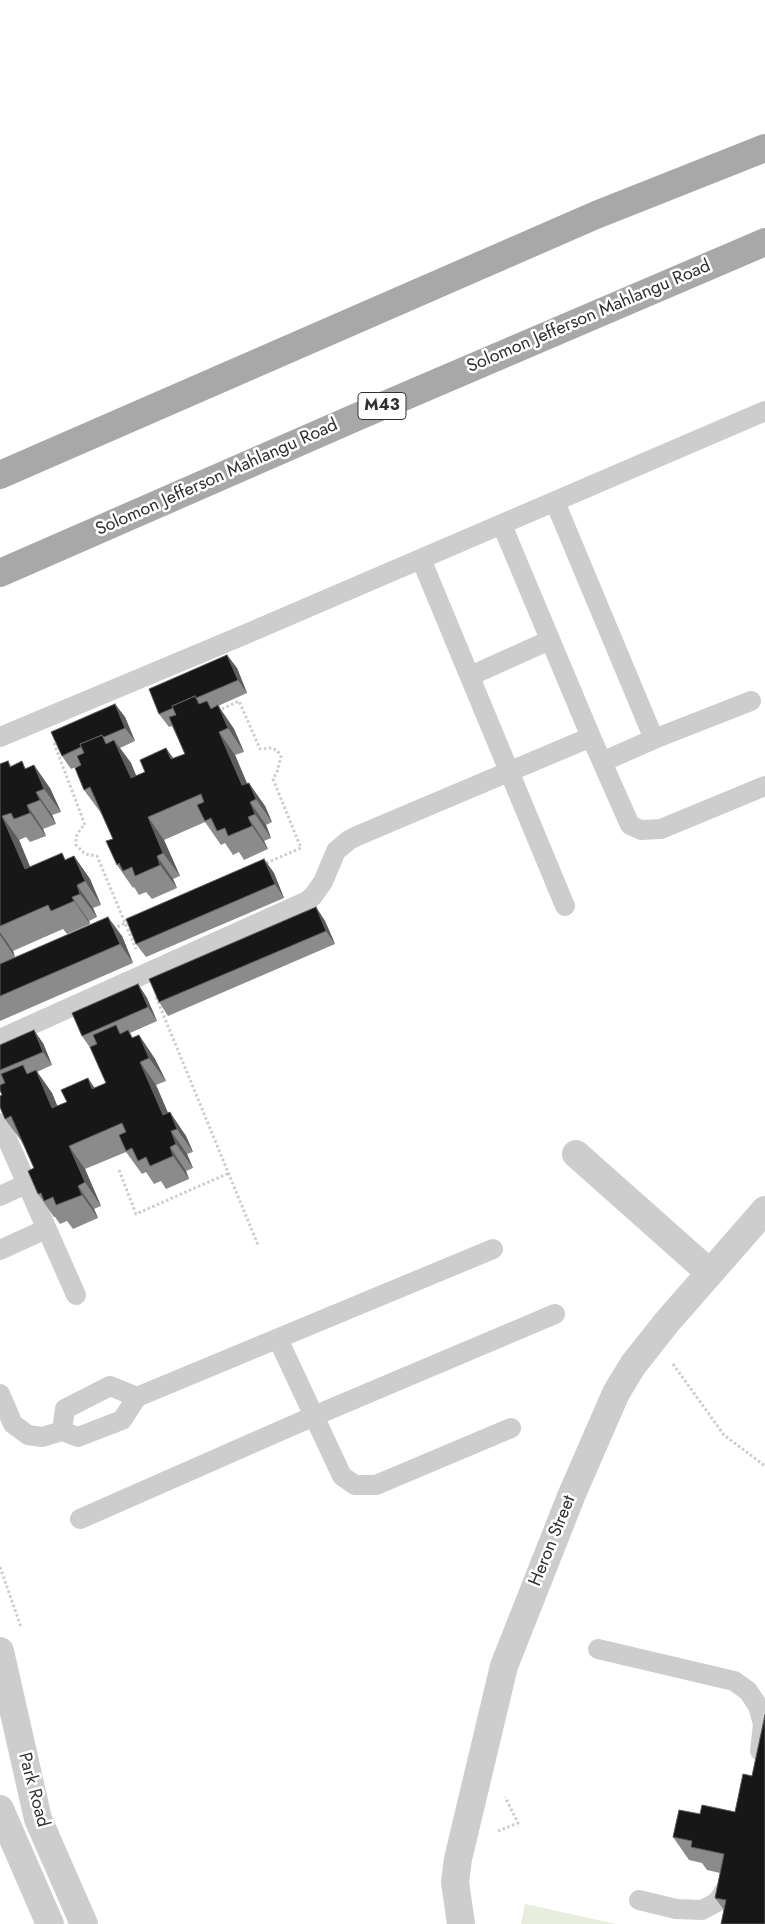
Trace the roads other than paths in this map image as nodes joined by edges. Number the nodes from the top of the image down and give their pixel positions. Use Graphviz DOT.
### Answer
graph roads {
  1 [pos="765,148"];
  2 [pos="765,242"];
  3 [pos="765,411"];
  4 [pos="0,475"];
  5 [pos="555,502"];
  6 [pos="502,524"];
  7 [pos="422,559"];
  8 [pos="0,573"];
  9 [pos="550,640"];
  10 [pos="470,676"];
  11 [pos="751,701"];
  12 [pos="0,737"];
  13 [pos="591,737"];
  14 [pos="654,739"];
  15 [pos="602,762"];
  16 [pos="509,772"];
  17 [pos="765,786"];
  18 [pos="565,906"];
  19 [pos="0,1039"];
  20 [pos="0,1123"];
  21 [pos="576,1154"];
  22 [pos="26,1184"];
  23 [pos="0,1196"];
  24 [pos="765,1210"];
  25 [pos="46,1229"];
  26 [pos="493,1248"];
  27 [pos="0,1250"];
  28 [pos="710,1273"];
  29 [pos="76,1295"];
  30 [pos="555,1314"];
  31 [pos="278,1339"];
  32 [pos="0,1394"];
  33 [pos="137,1397"];
  34 [pos="314,1416"];
  35 [pos="510,1428"];
  36 [pos="62,1431"];
  37 [pos="80,1519"];
  38 [pos="598,1649"];
  39 [pos="0,1651"];
  40 [pos="756,1770"];
  41 [pos="0,1809"];
  42 [pos="732,1875"];
  43 [pos="639,1900"];
  44 [pos="50,1924"];
  45 [pos="84,1924"];
  46 [pos="461,1924"];
  1 -- 4 [label="main road"];
  2 -- 8 [label="main road, Solomon Jefferson Mahlangu Road / M43"];
  3 -- 5 [label="lane"];
  5 -- 6 [label="lane"];
  5 -- 14 [label="lane"];
  6 -- 7 [label="lane"];
  6 -- 9 [label="lane"];
  7 -- 10 [label="lane"];
  7 -- 12 [label="lane"];
  9 -- 10 [label="lane"];
  9 -- 13 [label="lane"];
  10 -- 16 [label="lane"];
  11 -- 14 [label="lane"];
  13 -- 15 [label="lane"];
  13 -- 16 [label="lane"];
  14 -- 15 [label="lane"];
  15 -- 17 [label="lane"];
  16 -- 18 [label="lane"];
  16 -- 19 [label="lane"];
  20 -- 22 [label="lane"];
  21 -- 28 [label="street"];
  22 -- 23 [label="lane"];
  22 -- 25 [label="lane"];
  24 -- 28 [label="street, Heron Street"];
  25 -- 27 [label="lane"];
  25 -- 29 [label="lane"];
  26 -- 31 [label="lane"];
  28 -- 46 [label="street, Heron Street"];
  30 -- 34 [label="lane"];
  31 -- 33 [label="lane"];
  31 -- 34 [label="lane"];
  32 -- 36 [label="lane"];
  33 -- 36 [label="lane"];
  33 -- 36 [label="lane"];
  34 -- 35 [label="lane"];
  34 -- 37 [label="lane"];
  38 -- 40 [label="lane"];
  39 -- 45 [label="street, Park Road"];
  41 -- 44 [label="street, Park Road"];
  42 -- 43 [label="lane"];
}
